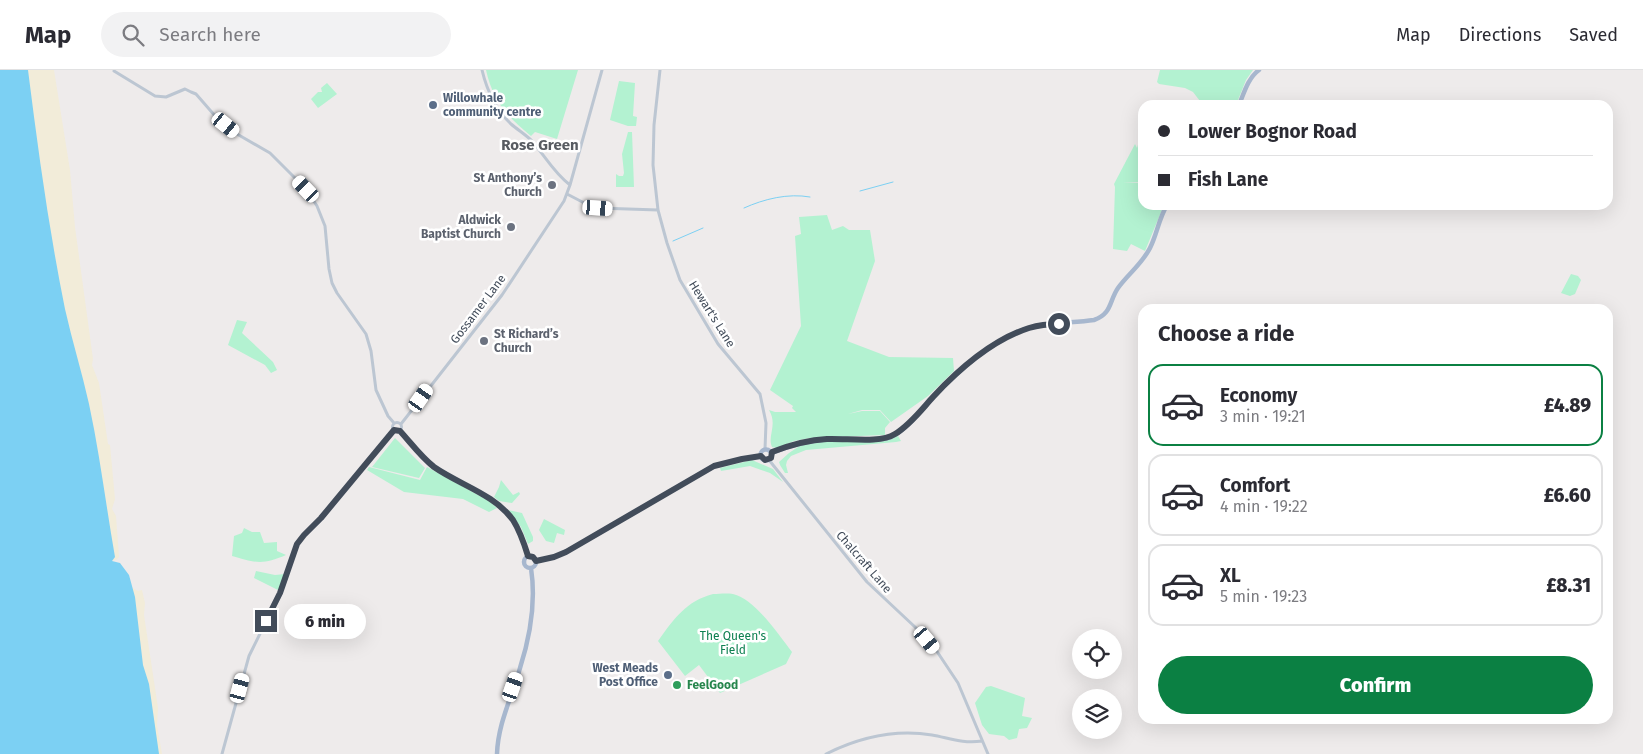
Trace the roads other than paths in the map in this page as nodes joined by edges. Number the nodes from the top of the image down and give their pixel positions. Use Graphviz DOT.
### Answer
graph roads {
  1 [pos="482,70"];
  2 [pos="602,70"];
  3 [pos="660,70"];
  4 [pos="1258,70"];
  5 [pos="114,71"];
  6 [pos="1241,100"];
  7 [pos="570,185"];
  8 [pos="567,194"];
  9 [pos="658,210"];
  10 [pos="1165,210"];
  11 [pos="394,423"];
  12 [pos="401,424"];
  13 [pos="394,430"];
  14 [pos="400,431"];
  15 [pos="765,449"];
  16 [pos="772,452"];
  17 [pos="761,456"];
  18 [pos="769,460"];
  19 [pos="528,556"];
  20 [pos="536,561"];
  21 [pos="531,568"];
  22 [pos="982,741"];
  23 [pos="222,754"];
  24 [pos="497,754"];
  25 [pos="826,754"];
  26 [pos="988,754"];
  1 -- 7 [label="street"];
  2 -- 7 [label="street, Gossamer Lane"];
  3 -- 9 [label="street, Hewart's Lane"];
  4 -- 6 [label="main road"];
  5 -- 11 [label="street"];
  7 -- 8 [label="street, Gossamer Lane"];
  8 -- 9 [label="street"];
  8 -- 12 [label="street, Gossamer Lane"];
  9 -- 15 [label="street, Hewart's Lane"];
  10 -- 16 [label="main road"];
  11 -- 12 [label="street"];
  11 -- 13 [label="street"];
  12 -- 14 [label="street"];
  13 -- 14 [label="street"];
  13 -- 23 [label="street"];
  14 -- 19 [label="street"];
  15 -- 16 [label="main road"];
  15 -- 17 [label="main road"];
  16 -- 18 [label="main road"];
  17 -- 18 [label="main road"];
  17 -- 20 [label="main road"];
  18 -- 22 [label="street, Chalcraft Lane"];
  19 -- 20 [label="main road"];
  19 -- 21 [label="main road"];
  20 -- 21 [label="main road"];
  21 -- 24 [label="main road"];
  22 -- 25 [label="street"];
  22 -- 26 [label="street, Chalcraft Lane"];
}
